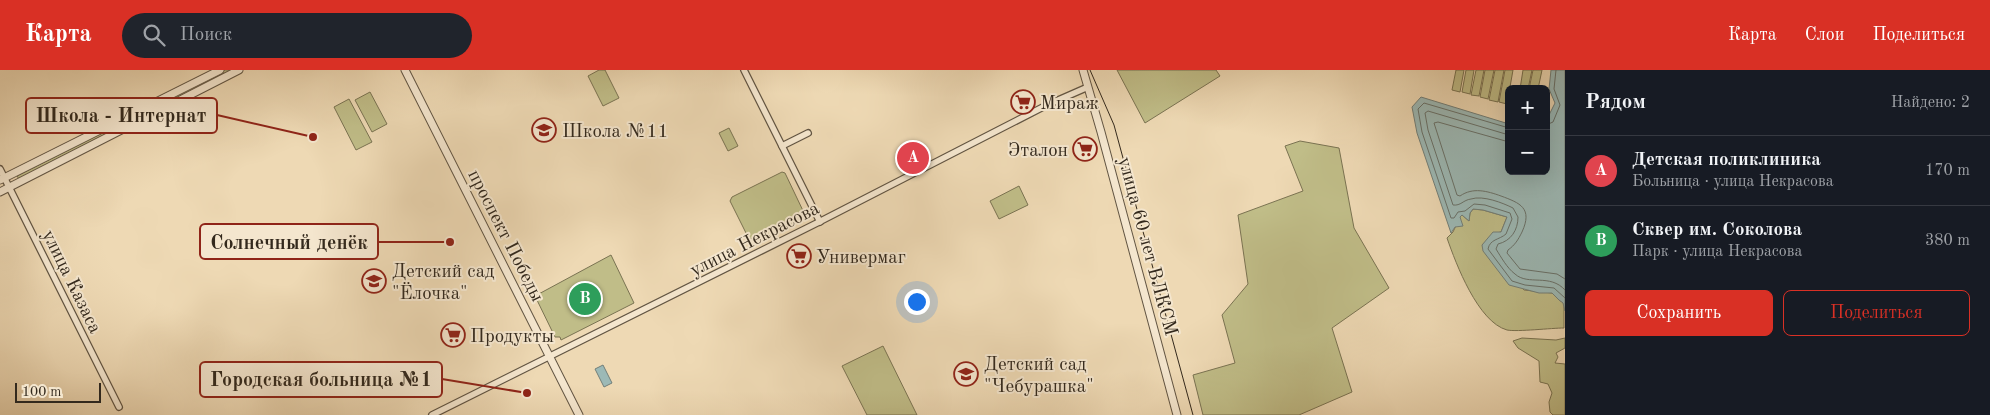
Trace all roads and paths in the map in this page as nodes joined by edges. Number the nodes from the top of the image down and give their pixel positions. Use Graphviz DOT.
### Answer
graph roads {
  1 [pos="220,70"];
  2 [pos="239,70"];
  3 [pos="405,70"];
  4 [pos="744,70"];
  5 [pos="1083,70"];
  6 [pos="1088,87"];
  7 [pos="808,133"];
  8 [pos="782,146"];
  9 [pos="0,169"];
  10 [pos="2,179"];
  11 [pos="9,187"];
  12 [pos="0,192"];
  13 [pos="820,222"];
  14 [pos="550,357"];
  15 [pos="119,407"];
  16 [pos="432,415"];
  17 [pos="579,415"];
  18 [pos="1177,415"];
  1 -- 10 [label="street"];
  2 -- 11 [label="street"];
  3 -- 14 [label="street, проспект Победы"];
  4 -- 8 [label="street"];
  5 -- 6 [label="street, улица 60 лет ВЛКСМ"];
  6 -- 13 [label="street, улица Некрасова"];
  6 -- 18 [label="street, улица 60 лет ВЛКСМ"];
  7 -- 8 [label="street"];
  8 -- 13 [label="street"];
  9 -- 10 [label="street, улица Казаса"];
  10 -- 11 [label="street, улица Казаса"];
  11 -- 12 [label="street"];
  11 -- 15 [label="street, улица Казаса"];
  13 -- 14 [label="street, улица Некрасова"];
  14 -- 16 [label="street, улица Некрасова"];
  14 -- 17 [label="street, проспект Победы"];
}
